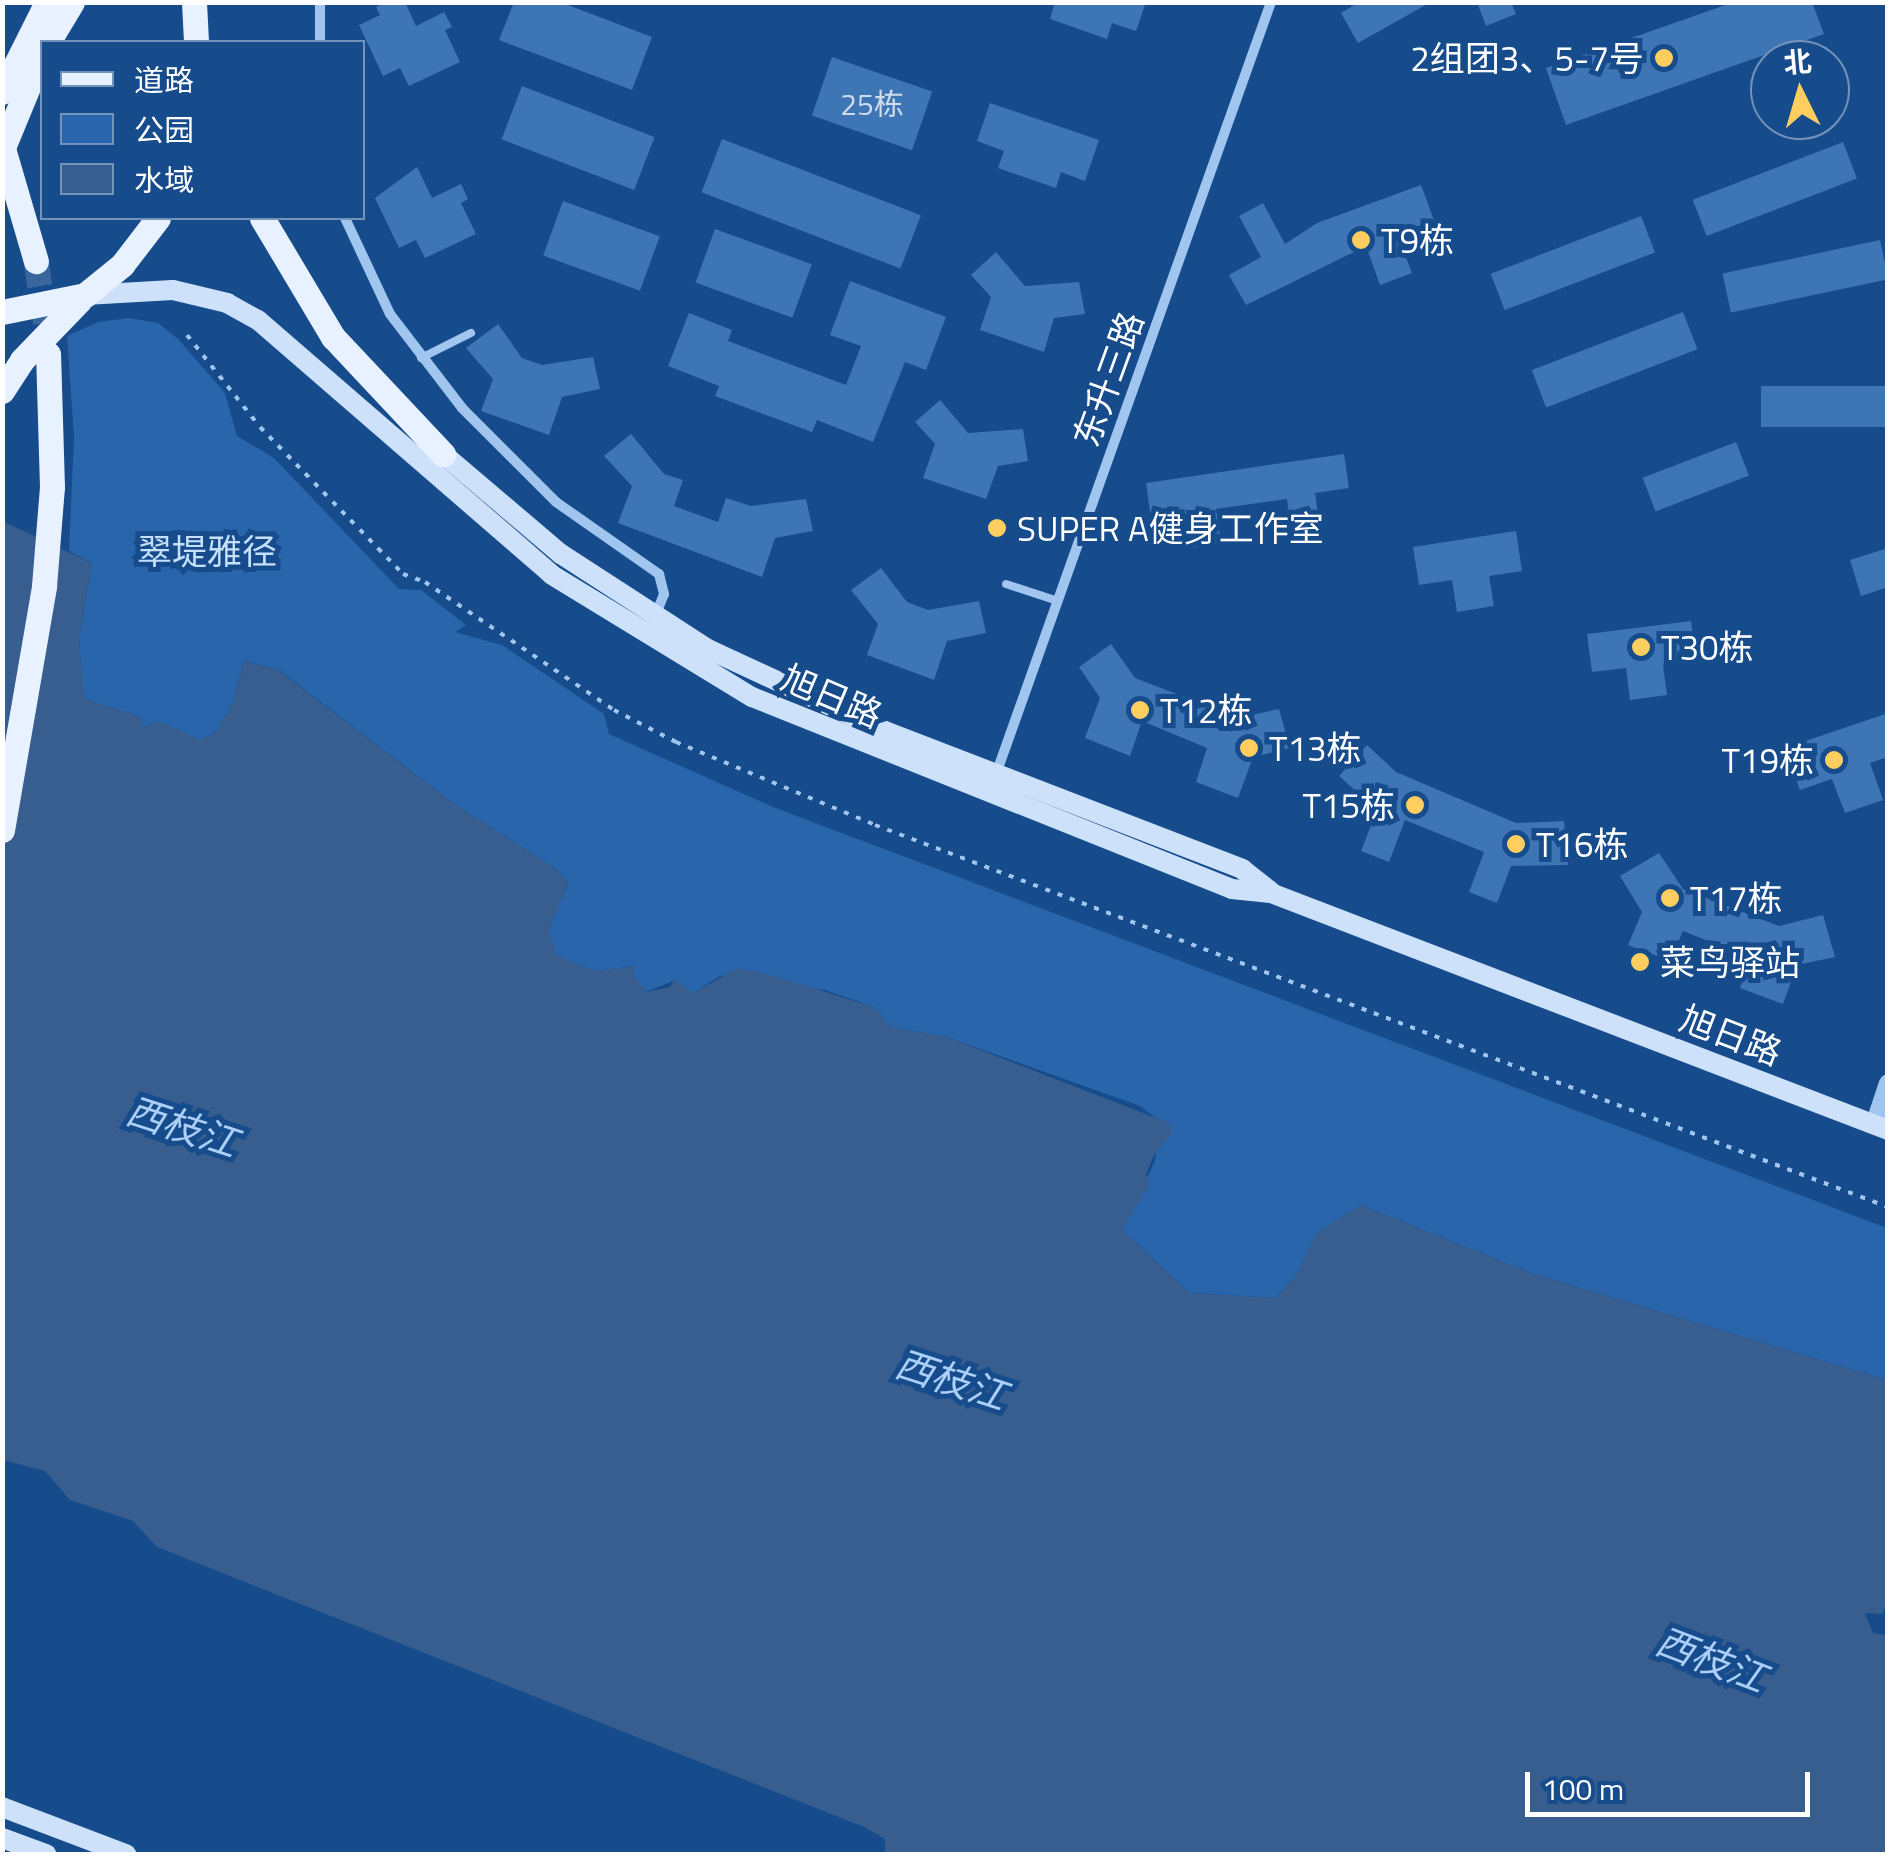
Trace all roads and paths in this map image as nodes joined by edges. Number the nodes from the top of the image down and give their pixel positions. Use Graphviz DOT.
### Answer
graph roads {
  1 [pos="47,2"];
  2 [pos="72,2"];
  3 [pos="209,2"];
  4 [pos="320,2"];
  5 [pos="1271,2"];
  6 [pos="198,29"];
  7 [pos="49,40"];
  8 [pos="320,40"];
  9 [pos="40,58"];
  10 [pos="2,92"];
  11 [pos="2,147"];
  12 [pos="156,220"];
  13 [pos="263,220"];
  14 [pos="346,220"];
  15 [pos="36,262"];
  16 [pos="84,295"];
  17 [pos="2,312"];
  18 [pos="471,332"];
  19 [pos="186,335"];
  20 [pos="41,350"];
  21 [pos="421,358"];
  22 [pos="2,390"];
  23 [pos="442,454"];
  24 [pos="1006,584"];
  25 [pos="1058,602"];
  26 [pos="654,618"];
  27 [pos="996,774"];
  28 [pos="2,830"];
  29 [pos="1271,893"];
  30 [pos="1888,1083"];
  31 [pos="1881,1127"];
  32 [pos="1888,1208"];
  33 [pos="2,1807"];
  34 [pos="2,1838"];
  35 [pos="46,1854"];
  36 [pos="126,1854"];
  1 -- 10 [label="main road"];
  2 -- 7 [label="main road"];
  3 -- 6 [label="main road"];
  4 -- 8 [label="street"];
  5 -- 25 [label="street, 东升三路"];
  9 -- 11 [label="main road, bridge"];
  11 -- 15 [label="main road"];
  12 -- 16 [label="main road"];
  13 -- 23 [label="main road"];
  14 -- 21 [label="street"];
  16 -- 17 [label="main road"];
  16 -- 20 [label="main road"];
  16 -- 29 [label="main road, 旭日路"];
  18 -- 21 [label="lane"];
  19 -- 32 [label="path"];
  20 -- 22 [label="main road"];
  20 -- 28 [label="main road"];
  21 -- 26 [label="street"];
  23 -- 26 [label="main road, 旭日路"];
  24 -- 25 [label="lane"];
  25 -- 27 [label="street, 东升三路"];
  26 -- 27 [label="main road, 旭日路"];
  27 -- 29 [label="main road, 旭日路"];
  29 -- 31 [label="main road, 旭日路"];
  30 -- 31 [label="street"];
  33 -- 36 [label="main road"];
  34 -- 35 [label="main road"];
}
